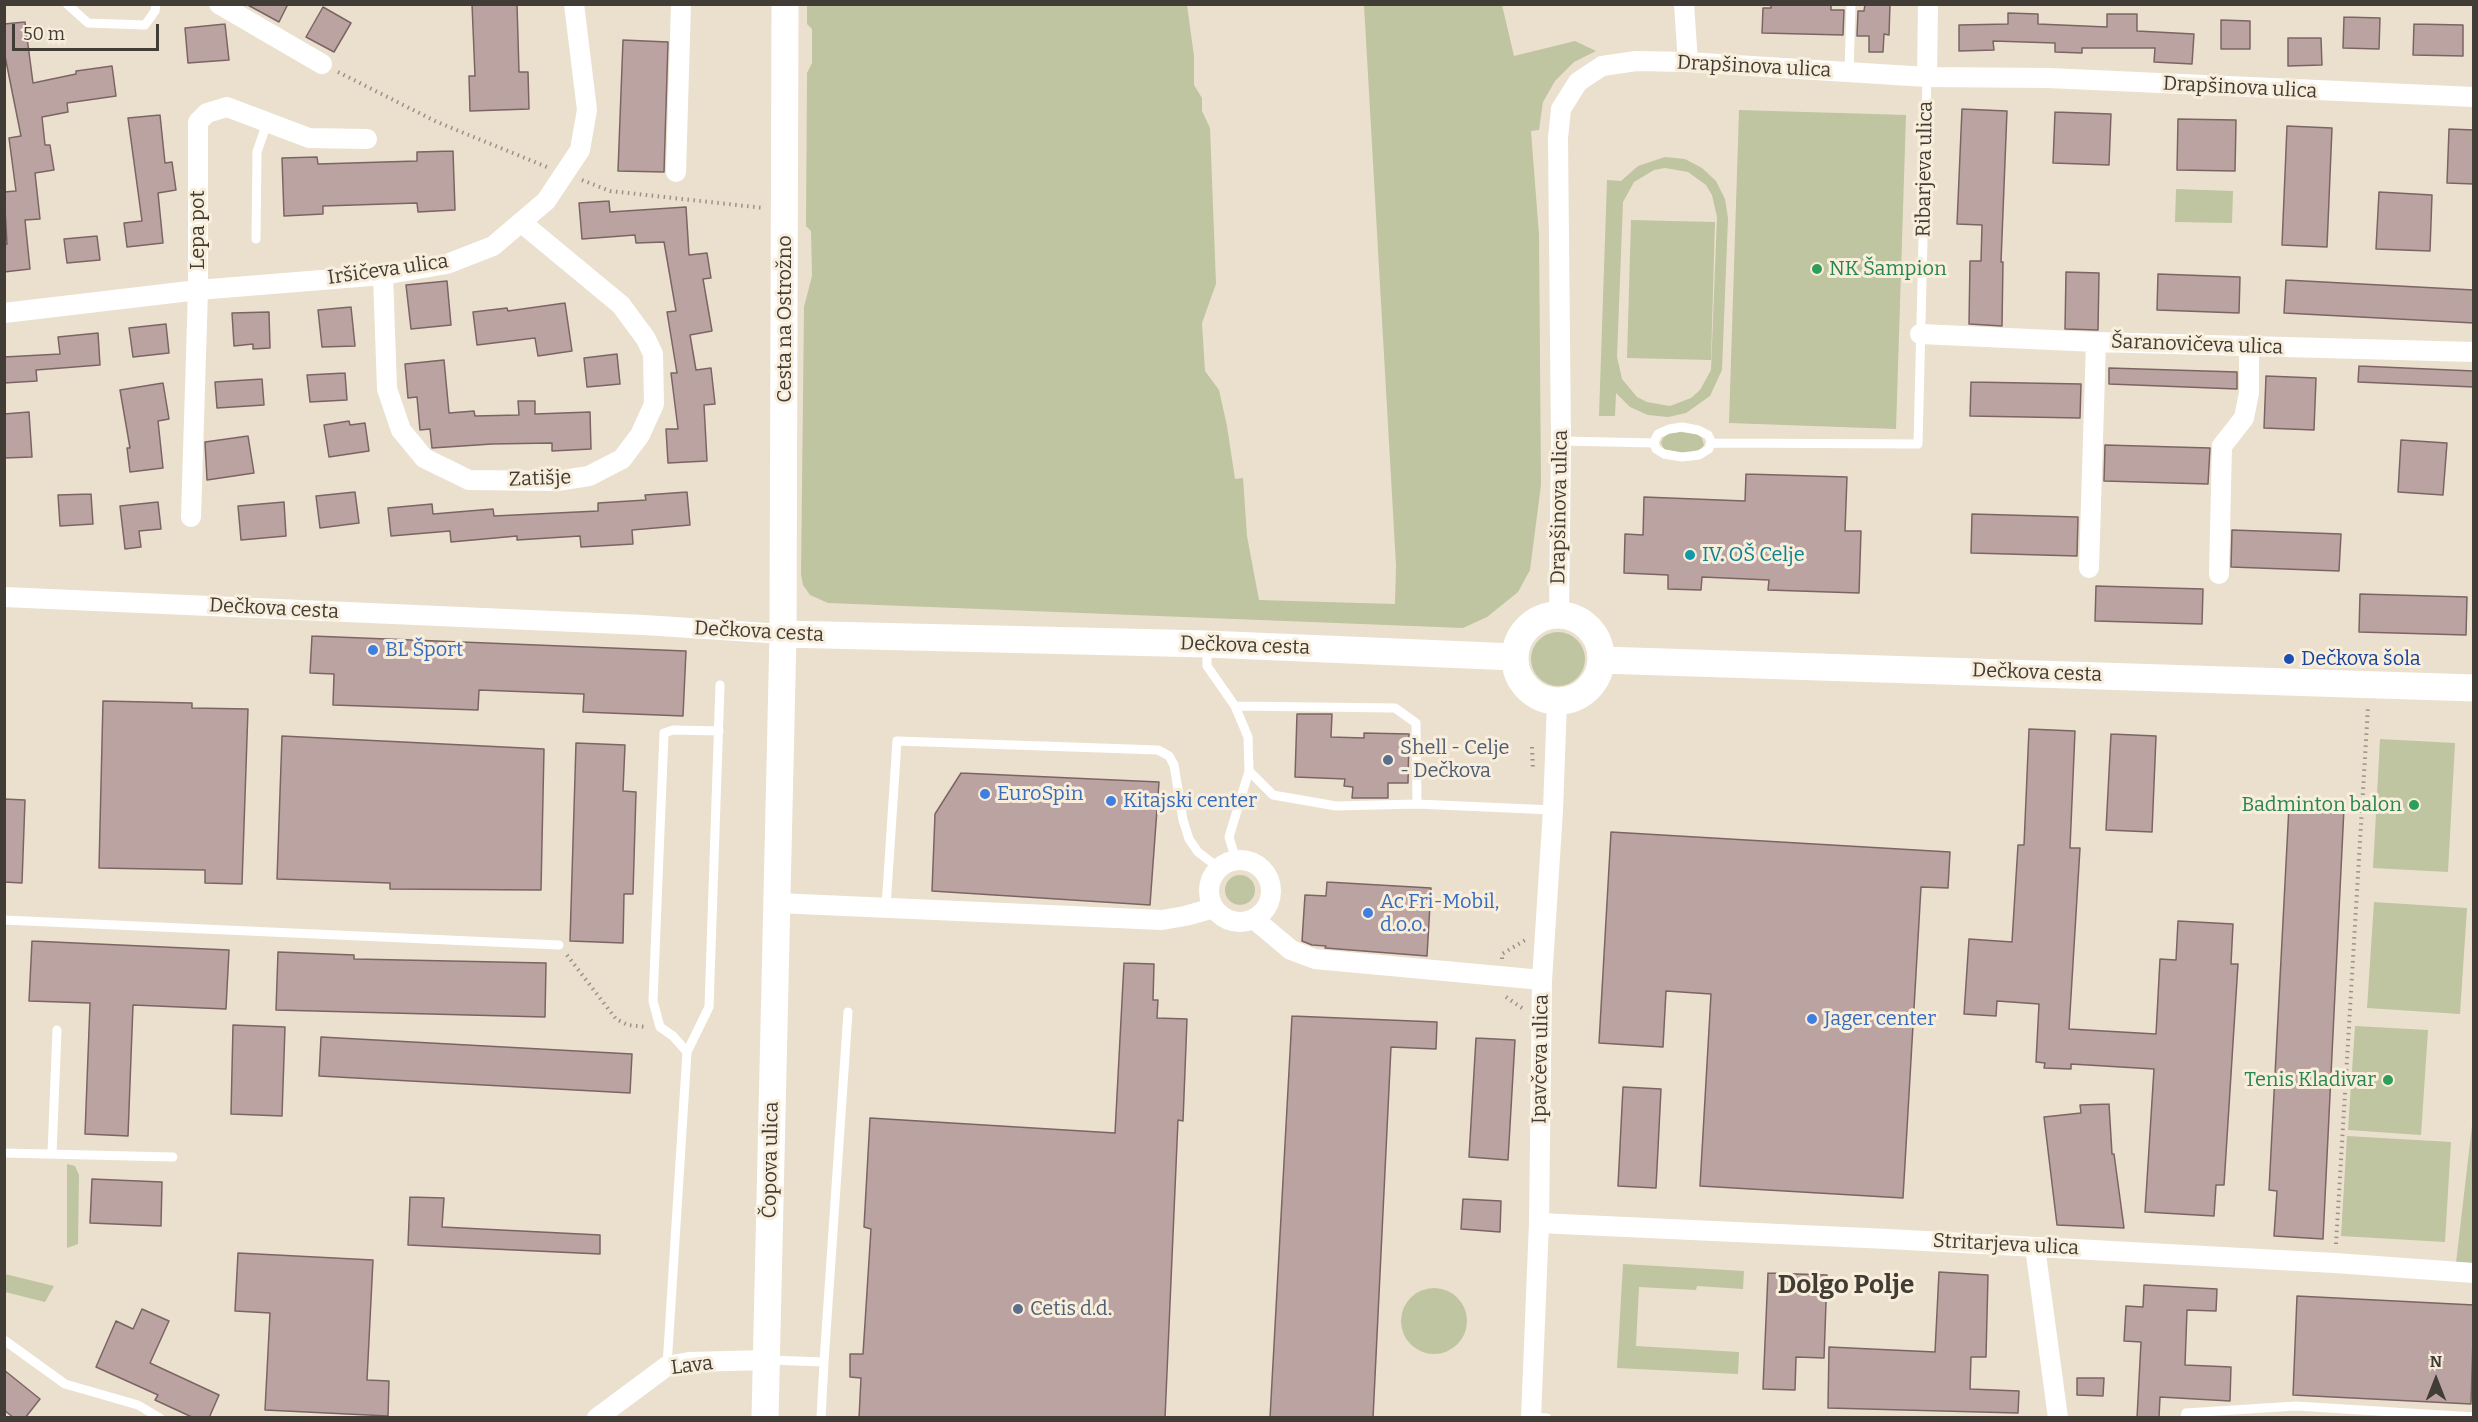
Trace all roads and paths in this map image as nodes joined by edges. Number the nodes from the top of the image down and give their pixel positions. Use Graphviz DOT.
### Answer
graph roads {
  1 [pos="67,4"];
  2 [pos="156,4"];
  3 [pos="219,4"];
  4 [pos="574,4"];
  5 [pos="681,4"];
  6 [pos="785,4"];
  7 [pos="1684,4"];
  8 [pos="1851,4"];
  9 [pos="1928,4"];
  10 [pos="1688,62"];
  11 [pos="322,64"];
  12 [pos="1849,72"];
  13 [pos="1927,77"];
  14 [pos="2474,97"];
  15 [pos="267,123"];
  16 [pos="367,139"];
  17 [pos="676,172"];
  18 [pos="566,174"];
  19 [pos="786,211"];
  20 [pos="522,224"];
  21 [pos="256,239"];
  22 [pos="383,275"];
  23 [pos="198,290"];
  24 [pos="4,313"];
  25 [pos="1920,334"];
  26 [pos="2096,342"];
  27 [pos="2250,346"];
  28 [pos="2474,352"];
  29 [pos="1561,441"];
  30 [pos="1654,443"];
  31 [pos="1712,443"];
  32 [pos="191,517"];
  33 [pos="2089,568"];
  34 [pos="2219,574"];
  35 [pos="4,597"];
  36 [pos="1559,616"];
  37 [pos="783,634"];
  38 [pos="1208,644"];
  39 [pos="1515,657"];
  40 [pos="1601,660"];
  41 [pos="2369,684"];
  42 [pos="720,686"];
  43 [pos="2474,688"];
  44 [pos="1557,701"];
  45 [pos="1234,706"];
  46 [pos="719,731"];
  47 [pos="1249,771"];
  48 [pos="1417,804"];
  49 [pos="1553,810"];
  50 [pos="1228,864"];
  51 [pos="777,903"];
  52 [pos="886,907"];
  53 [pos="1214,908"];
  54 [pos="1254,919"];
  55 [pos="4,920"];
  56 [pos="560,945"];
  57 [pos="1542,980"];
  58 [pos="848,1012"];
  59 [pos="660,1027"];
  60 [pos="57,1030"];
  61 [pos="687,1052"];
  62 [pos="4,1153"];
  63 [pos="52,1154"];
  64 [pos="173,1157"];
  65 [pos="1539,1223"];
  66 [pos="2035,1246"];
  67 [pos="2335,1263"];
  68 [pos="2474,1273"];
  69 [pos="4,1340"];
  70 [pos="767,1360"];
  71 [pos="824,1362"];
  72 [pos="667,1366"];
  73 [pos="1531,1417"];
  74 [pos="2474,1417"];
  75 [pos="160,1418"];
  76 [pos="597,1418"];
  77 [pos="765,1418"];
  78 [pos="821,1418"];
  79 [pos="1547,1418"];
  80 [pos="2058,1418"];
  81 [pos="2185,1418"];
  1 -- 2 [label="lane"];
  3 -- 11 [label="street"];
  4 -- 18 [label="street, Iršičeva ulica"];
  5 -- 17 [label="street"];
  6 -- 19 [label="street, Cesta na Ostrožno"];
  7 -- 10 [label="street"];
  8 -- 12 [label="lane"];
  9 -- 13 [label="street, Ribarjeva ulica"];
  10 -- 12 [label="street, Drapšinova ulica"];
  10 -- 29 [label="street, Drapšinova ulica"];
  11 -- 18 [label="path"];
  12 -- 13 [label="street, Drapšinova ulica"];
  13 -- 14 [label="street, Drapšinova ulica"];
  13 -- 25 [label="lane, Ribarjeva ulica"];
  15 -- 16 [label="street, Lepa pot"];
  15 -- 21 [label="lane"];
  15 -- 23 [label="street, Lepa pot"];
  18 -- 19 [label="path"];
  18 -- 20 [label="street, Iršičeva ulica"];
  19 -- 37 [label="street, Cesta na Ostrožno"];
  20 -- 22 [label="street, Iršičeva ulica"];
  20 -- 22 [label="street, Zatišje"];
  22 -- 23 [label="street, Iršičeva ulica"];
  23 -- 24 [label="street, Iršičeva ulica"];
  23 -- 32 [label="street, Lepa pot"];
  25 -- 26 [label="street, Šaranovičeva ulica"];
  25 -- 31 [label="lane, Ribarjeva ulica"];
  26 -- 27 [label="street, Šaranovičeva ulica"];
  26 -- 33 [label="street"];
  27 -- 28 [label="street, Šaranovičeva ulica"];
  27 -- 34 [label="street"];
  29 -- 30 [label="lane"];
  29 -- 36 [label="street, Drapšinova ulica"];
  30 -- 31 [label="lane"];
  30 -- 31 [label="lane"];
  35 -- 37 [label="street, Dečkova cesta"];
  36 -- 39 [label="street"];
  36 -- 40 [label="street"];
  37 -- 38 [label="street, Dečkova cesta"];
  37 -- 51 [label="street, Cesta na Ostrožno"];
  38 -- 39 [label="street, Dečkova cesta"];
  38 -- 45 [label="lane"];
  39 -- 44 [label="street"];
  40 -- 41 [label="street, Dečkova cesta"];
  40 -- 44 [label="street"];
  41 -- 43 [label="street, Dečkova cesta"];
  41 -- 67 [label="path"];
  42 -- 46 [label="lane"];
  44 -- 49 [label="street, Ipavčeva ulica"];
  45 -- 47 [label="lane"];
  45 -- 48 [label="lane"];
  46 -- 59 [label="lane"];
  46 -- 61 [label="lane"];
  47 -- 48 [label="lane"];
  47 -- 50 [label="lane"];
  48 -- 49 [label="lane"];
  49 -- 57 [label="street, Ipavčeva ulica"];
  50 -- 52 [label="lane"];
  50 -- 53 [label="street"];
  50 -- 54 [label="street"];
  51 -- 52 [label="street"];
  51 -- 70 [label="street, Čopova ulica"];
  52 -- 53 [label="street"];
  53 -- 54 [label="street"];
  54 -- 57 [label="street"];
  55 -- 56 [label="lane"];
  56 -- 59 [label="path"];
  57 -- 65 [label="street, Ipavčeva ulica"];
  58 -- 71 [label="lane"];
  59 -- 61 [label="lane"];
  60 -- 63 [label="lane"];
  61 -- 72 [label="lane"];
  62 -- 63 [label="lane"];
  63 -- 64 [label="lane"];
  65 -- 66 [label="street, Stritarjeva ulica"];
  65 -- 73 [label="street, Ipavčeva ulica"];
  66 -- 67 [label="street, Stritarjeva ulica"];
  66 -- 80 [label="street"];
  67 -- 68 [label="street, Stritarjeva ulica"];
  69 -- 75 [label="lane"];
  70 -- 71 [label="lane"];
  70 -- 72 [label="street, Lava"];
  70 -- 77 [label="street, Čopova ulica"];
  71 -- 78 [label="lane"];
  72 -- 76 [label="street, Lava"];
  73 -- 79 [label="lane"];
  74 -- 81 [label="lane"];
}
